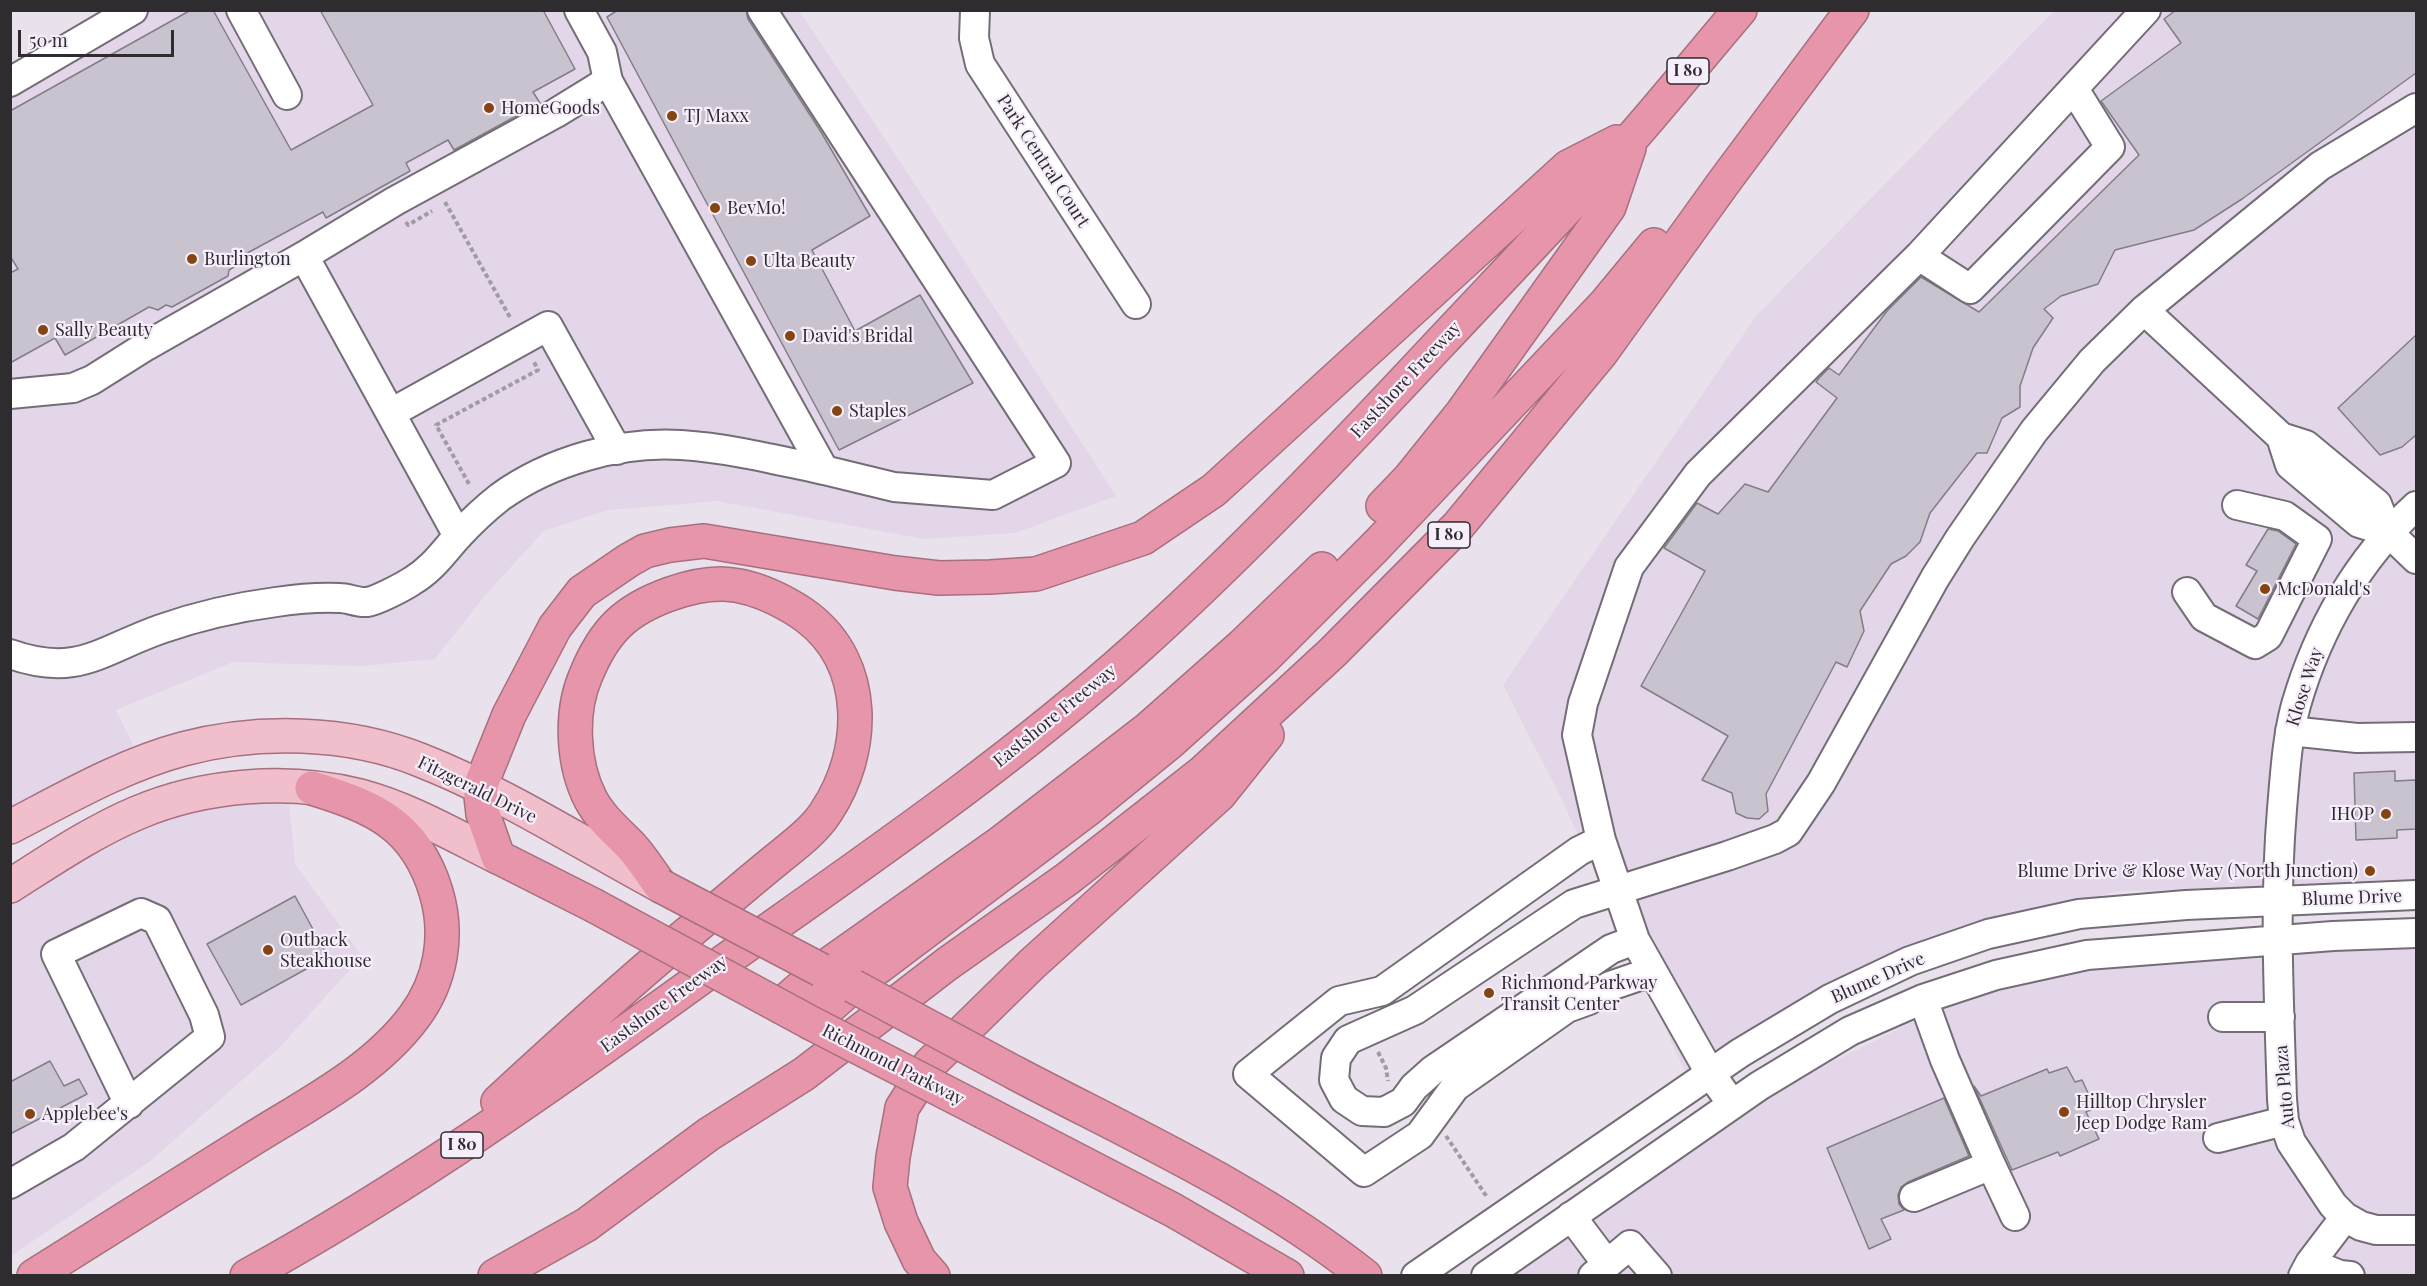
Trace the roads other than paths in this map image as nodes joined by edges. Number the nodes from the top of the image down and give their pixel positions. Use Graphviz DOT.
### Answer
graph roads {
  1 [pos="133,10"];
  2 [pos="241,10"];
  3 [pos="579,10"];
  4 [pos="762,10"];
  5 [pos="975,10"];
  6 [pos="1740,10"];
  7 [pos="1844,10"];
  8 [pos="1852,10"];
  9 [pos="2146,10"];
  10 [pos="608,81"];
  11 [pos="10,82"];
  12 [pos="2074,89"];
  13 [pos="287,95"];
  14 [pos="2416,108"];
  15 [pos="1634,135"];
  16 [pos="304,256"];
  17 [pos="1919,256"];
  18 [pos="1136,304"];
  19 [pos="2144,310"];
  20 [pos="10,394"];
  21 [pos="391,413"];
  22 [pos="617,450"];
  23 [pos="824,470"];
  24 [pos="2237,505"];
  25 [pos="2416,506"];
  26 [pos="2388,532"];
  27 [pos="458,536"];
  28 [pos="2416,559"];
  29 [pos="2187,592"];
  30 [pos="1333,652"];
  31 [pos="10,654"];
  32 [pos="2290,731"];
  33 [pos="2416,737"];
  34 [pos="480,787"];
  35 [pos="312,788"];
  36 [pos="10,827"];
  37 [pos="1601,840"];
  38 [pos="1009,854"];
  39 [pos="498,857"];
  40 [pos="10,886"];
  41 [pos="661,886"];
  42 [pos="1616,891"];
  43 [pos="2416,895"];
  44 [pos="2277,901"];
  45 [pos="2416,933"];
  46 [pos="1635,940"];
  47 [pos="2278,940"];
  48 [pos="821,970"];
  49 [pos="1651,972"];
  50 [pos="853,986"];
  51 [pos="1923,999"];
  52 [pos="780,1006"];
  53 [pos="2223,1017"];
  54 [pos="2280,1017"];
  55 [pos="811,1023"];
  56 [pos="1710,1073"];
  57 [pos="129,1104"];
  58 [pos="1732,1104"];
  59 [pos="2284,1121"];
  60 [pos="2218,1138"];
  61 [pos="1991,1165"];
  62 [pos="415,1177"];
  63 [pos="10,1184"];
  64 [pos="1914,1197"];
  65 [pos="1173,1210"];
  66 [pos="1571,1216"];
  67 [pos="2015,1216"];
  68 [pos="2345,1217"];
  69 [pos="2416,1230"];
  70 [pos="2307,1269"];
  71 [pos="1600,1270"];
  72 [pos="34,1275"];
  73 [pos="247,1275"];
  74 [pos="495,1275"];
  75 [pos="933,1275"];
  76 [pos="1242,1275"];
  77 [pos="1287,1275"];
  78 [pos="1365,1275"];
  79 [pos="1416,1275"];
  80 [pos="1486,1275"];
  81 [pos="1657,1275"];
  82 [pos="2350,1275"];
  1 -- 11 [label="street"];
  2 -- 13 [label="street"];
  3 -- 10 [label="street"];
  4 -- 23 [label="street"];
  5 -- 18 [label="street, Park Central Court"];
  6 -- 15 [label="highway, Eastshore Freeway / I 80"];
  7 -- 38 [label="highway"];
  8 -- 30 [label="highway, I 80"];
  9 -- 12 [label="street"];
  10 -- 16 [label="street"];
  10 -- 23 [label="street"];
  12 -- 17 [label="street"];
  12 -- 17 [label="street"];
  14 -- 19 [label="street"];
  15 -- 34 [label="highway"];
  15 -- 38 [label="highway"];
  15 -- 62 [label="highway, Eastshore Freeway / I 80"];
  16 -- 20 [label="street"];
  16 -- 21 [label="street"];
  17 -- 37 [label="street"];
  19 -- 26 [label="street"];
  19 -- 42 [label="street"];
  21 -- 22 [label="street"];
  21 -- 27 [label="street"];
  22 -- 23 [label="street"];
  22 -- 27 [label="street"];
  24 -- 29 [label="street"];
  25 -- 26 [label="street, Klose Way"];
  26 -- 28 [label="street"];
  26 -- 32 [label="street, Klose Way"];
  27 -- 31 [label="street"];
  30 -- 74 [label="highway, I 80"];
  30 -- 75 [label="highway"];
  32 -- 33 [label="street"];
  32 -- 44 [label="street, Klose Way"];
  34 -- 36 [label="main road, Fitzgerald Drive"];
  34 -- 39 [label="highway"];
  34 -- 41 [label="main road, Fitzgerald Drive"];
  35 -- 39 [label="main road"];
  35 -- 40 [label="main road"];
  35 -- 72 [label="highway"];
  37 -- 42 [label="street"];
  37 -- 49 [label="street"];
  38 -- 48 [label="highway"];
  38 -- 50 [label="highway"];
  39 -- 52 [label="highway, Richmond Parkway, bridge"];
  41 -- 48 [label="highway, bridge"];
  41 -- 62 [label="highway"];
  42 -- 46 [label="street"];
  42 -- 46 [label="street"];
  43 -- 44 [label="street, Blume Drive"];
  44 -- 47 [label="street, Auto Plaza"];
  44 -- 56 [label="street, Blume Drive"];
  45 -- 47 [label="street, Blume Drive"];
  46 -- 49 [label="street"];
  47 -- 51 [label="street, Blume Drive"];
  47 -- 54 [label="street, Auto Plaza"];
  48 -- 50 [label="highway"];
  48 -- 52 [label="highway"];
  49 -- 56 [label="street"];
  50 -- 55 [label="highway"];
  50 -- 78 [label="highway, bridge"];
  51 -- 58 [label="street, Blume Drive"];
  51 -- 61 [label="street"];
  52 -- 55 [label="highway, Richmond Parkway, bridge"];
  53 -- 54 [label="street"];
  54 -- 59 [label="street, Auto Plaza"];
  55 -- 65 [label="highway, Richmond Parkway, bridge"];
  56 -- 58 [label="street"];
  56 -- 79 [label="street, Blume Drive"];
  57 -- 57 [label="street"];
  57 -- 63 [label="street"];
  58 -- 66 [label="street, Blume Drive"];
  59 -- 60 [label="street"];
  59 -- 68 [label="street, Auto Plaza"];
  61 -- 64 [label="street"];
  61 -- 67 [label="street"];
  62 -- 73 [label="highway, Eastshore Freeway / I 80"];
  65 -- 76 [label="highway"];
  65 -- 77 [label="highway, Richmond Parkway"];
  66 -- 71 [label="street"];
  66 -- 80 [label="street, Blume Drive"];
  68 -- 69 [label="street, Auto Plaza"];
  68 -- 70 [label="street"];
  70 -- 82 [label="street"];
  71 -- 81 [label="street"];
}
